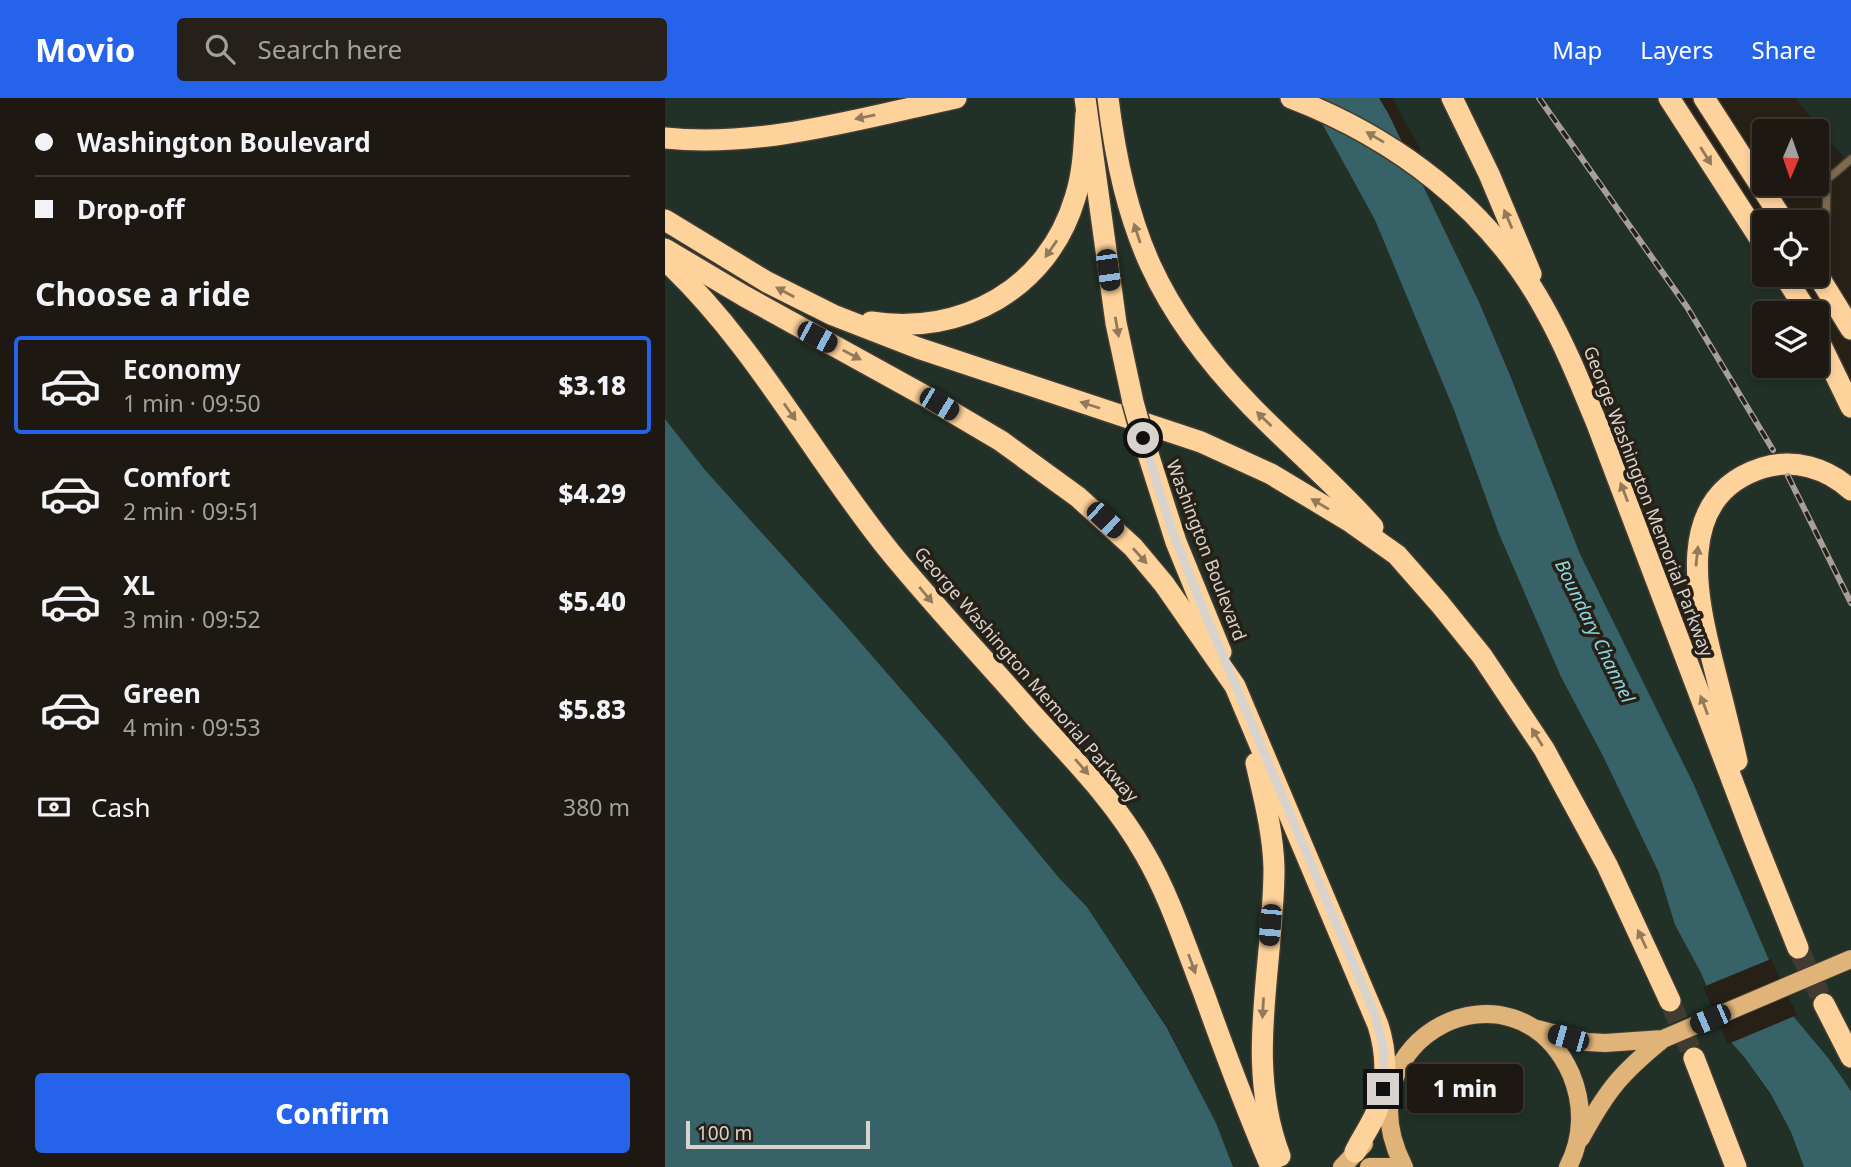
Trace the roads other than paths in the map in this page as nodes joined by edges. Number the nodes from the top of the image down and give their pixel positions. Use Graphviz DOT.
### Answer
graph roads {
  1 [pos="956,98"];
  2 [pos="1291,98"];
  3 [pos="1452,98"];
  4 [pos="1669,98"];
  5 [pos="1704,98"];
  6 [pos="1109,105"];
  7 [pos="1086,106"];
  8 [pos="665,138"];
  9 [pos="1851,159"];
  10 [pos="1752,167"];
  11 [pos="1829,178"];
  12 [pos="665,220"];
  13 [pos="1752,226"];
  14 [pos="665,249"];
  15 [pos="665,260"];
  16 [pos="1825,287"];
  17 [pos="1543,306"];
  18 [pos="832,316"];
  19 [pos="1851,329"];
  20 [pos="1829,346"];
  21 [pos="1829,362"];
  22 [pos="1851,382"];
  23 [pos="1851,407"];
  24 [pos="1851,491"];
  25 [pos="1397,555"];
  26 [pos="1235,686"];
  27 [pos="1247,716"];
  28 [pos="1754,838"];
  29 [pos="1798,948"];
  30 [pos="1851,959"];
  31 [pos="1367,998"];
  32 [pos="1670,1001"];
  33 [pos="1824,1004"];
  34 [pos="1534,1028"];
  35 [pos="1655,1042"];
  36 [pos="1694,1058"];
  37 [pos="1851,1058"];
  38 [pos="1400,1063"];
  39 [pos="1391,1097"];
  40 [pos="1577,1147"];
  41 [pos="1356,1162"];
  42 [pos="1271,1167"];
  43 [pos="1285,1167"];
  44 [pos="1397,1167"];
  45 [pos="1404,1167"];
  46 [pos="1567,1167"];
  47 [pos="1737,1167"];
  1 -- 8 [label="highway, one-way"];
  17 -- 2 [label="highway, George Washington Memorial Parkway, one-way"];
  17 -- 3 [label="highway, one-way"];
  4 -- 13 [label="highway, one-way"];
  5 -- 10 [label="highway"];
  25 -- 6 [label="highway, one-way"];
  7 -- 18 [label="highway, one-way"];
  7 -- 26 [label="highway, Washington Boulevard, one-way, bridge"];
  9 -- 11 [label="lane"];
  18 -- 12 [label="highway, one-way"];
  14 -- 26 [label="highway, one-way"];
  15 -- 42 [label="highway, George Washington Memorial Parkway, one-way"];
  16 -- 19 [label="highway"];
  28 -- 17 [label="highway, George Washington Memorial Parkway, one-way"];
  25 -- 18 [label="highway, one-way"];
  20 -- 22 [label="highway"];
  21 -- 23 [label="highway"];
  28 -- 24 [label="highway, one-way"];
  32 -- 25 [label="highway, one-way"];
  26 -- 27 [label="highway"];
  27 -- 31 [label="highway"];
  27 -- 43 [label="highway, one-way"];
  28 -- 29 [label="highway, George Washington Memorial Parkway"];
  30 -- 35 [label="main road, bridge"];
  31 -- 38 [label="highway"];
  31 -- 41 [label="highway"];
  33 -- 37 [label="highway"];
  34 -- 35 [label="main road"];
  34 -- 38 [label="main road"];
  34 -- 40 [label="main road"];
  35 -- 40 [label="main road"];
  36 -- 47 [label="highway"];
  38 -- 39 [label="main road"];
  39 -- 41 [label="main road"];
  39 -- 45 [label="main road"];
  40 -- 46 [label="main road"];
  41 -- 44 [label="main road"];
}
